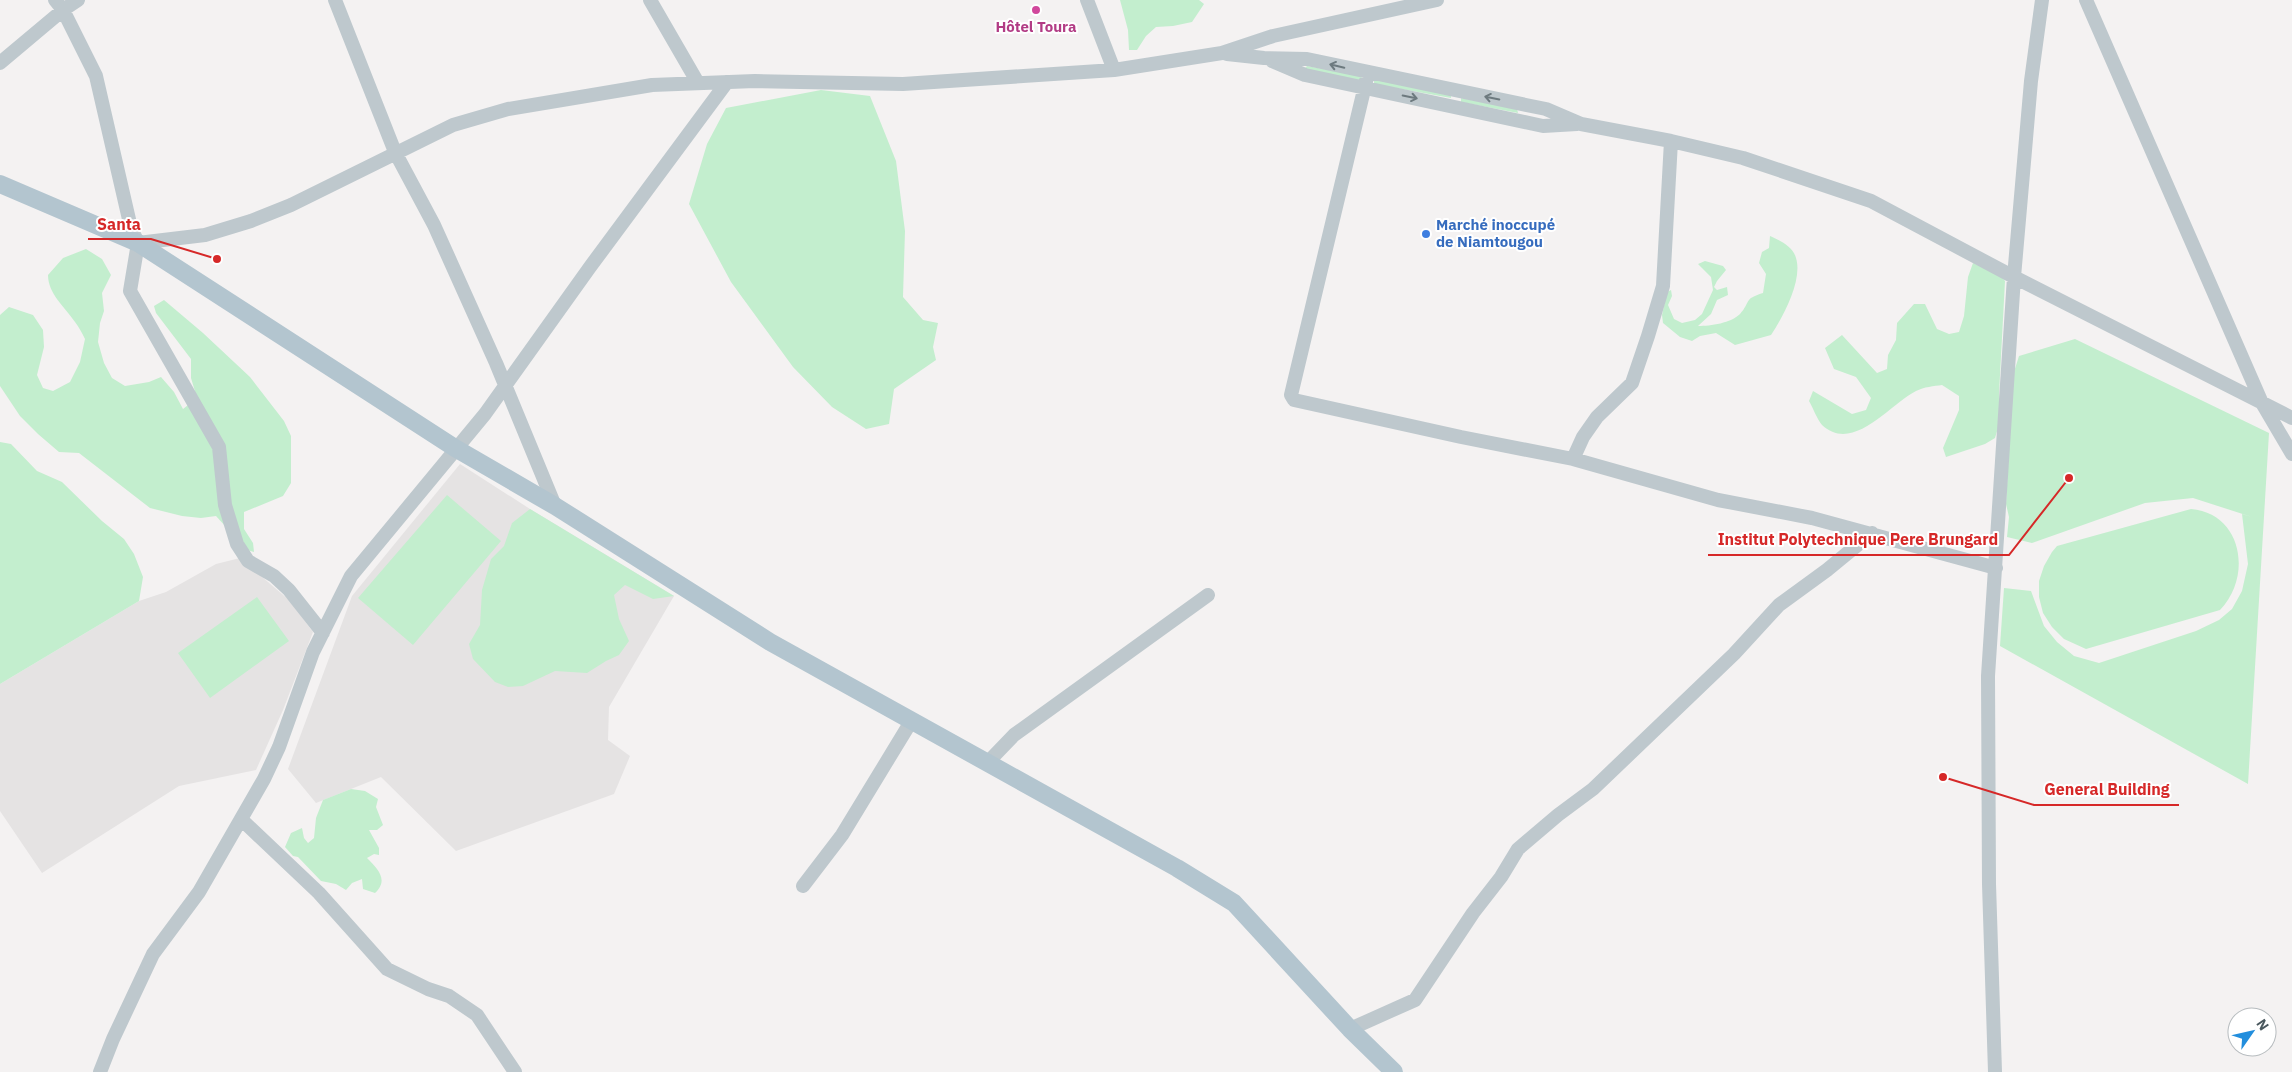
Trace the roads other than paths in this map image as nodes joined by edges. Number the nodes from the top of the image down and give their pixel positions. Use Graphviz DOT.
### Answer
graph roads {
  1 [pos="78,0"];
  2 [pos="335,0"];
  3 [pos="650,0"];
  4 [pos="1087,0"];
  5 [pos="1437,0"];
  6 [pos="2042,0"];
  7 [pos="2086,0"];
  8 [pos="59,5"];
  9 [pos="1222,53"];
  10 [pos="1264,58"];
  11 [pos="0,63"];
  12 [pos="1114,70"];
  13 [pos="1368,73"];
  14 [pos="727,82"];
  15 [pos="698,83"];
  16 [pos="1364,88"];
  17 [pos="1458,92"];
  18 [pos="1526,105"];
  19 [pos="1455,107"];
  20 [pos="1520,121"];
  21 [pos="1581,124"];
  22 [pos="1671,140"];
  23 [pos="395,152"];
  24 [pos="0,184"];
  25 [pos="138,243"];
  26 [pos="2014,278"];
  27 [pos="505,384"];
  28 [pos="2262,403"];
  29 [pos="2292,418"];
  30 [pos="456,448"];
  31 [pos="2292,454"];
  32 [pos="1573,459"];
  33 [pos="555,506"];
  34 [pos="1872,533"];
  35 [pos="1996,568"];
  36 [pos="1208,595"];
  37 [pos="323,633"];
  38 [pos="912,720"];
  39 [pos="988,762"];
  40 [pos="242,820"];
  41 [pos="803,886"];
  42 [pos="1350,1029"];
  43 [pos="100,1072"];
  44 [pos="515,1072"];
  45 [pos="1394,1072"];
  46 [pos="1995,1072"];
  1 -- 8 [label="street"];
  2 -- 23 [label="street"];
  3 -- 15 [label="street"];
  4 -- 12 [label="street"];
  5 -- 9 [label="street"];
  6 -- 26 [label="street"];
  7 -- 28 [label="street"];
  8 -- 11 [label="street"];
  8 -- 25 [label="street"];
  9 -- 10 [label="street"];
  9 -- 12 [label="street"];
  13 -- 10 [label="street, one-way"];
  10 -- 16 [label="street"];
  12 -- 14 [label="street"];
  13 -- 16 [label="street"];
  13 -- 17 [label="street"];
  14 -- 15 [label="street"];
  14 -- 27 [label="street"];
  15 -- 23 [label="street"];
  16 -- 19 [label="street, one-way"];
  16 -- 32 [label="street"];
  18 -- 17 [label="street, one-way"];
  17 -- 19 [label="street"];
  18 -- 20 [label="street"];
  18 -- 21 [label="street"];
  19 -- 20 [label="street"];
  20 -- 21 [label="street"];
  21 -- 22 [label="street"];
  22 -- 26 [label="street"];
  22 -- 32 [label="street"];
  23 -- 25 [label="street"];
  23 -- 27 [label="street"];
  24 -- 25 [label="main road"];
  25 -- 30 [label="main road"];
  25 -- 37 [label="street"];
  26 -- 28 [label="street"];
  26 -- 35 [label="street"];
  27 -- 30 [label="street"];
  27 -- 33 [label="street"];
  28 -- 29 [label="street"];
  28 -- 31 [label="street"];
  30 -- 33 [label="main road"];
  30 -- 37 [label="street"];
  32 -- 34 [label="street"];
  33 -- 38 [label="main road"];
  34 -- 35 [label="street"];
  34 -- 42 [label="street"];
  35 -- 46 [label="street"];
  36 -- 39 [label="street"];
  37 -- 40 [label="street"];
  38 -- 39 [label="main road"];
  38 -- 41 [label="street"];
  39 -- 42 [label="main road"];
  40 -- 43 [label="street"];
  40 -- 44 [label="street"];
  42 -- 45 [label="main road"];
}
